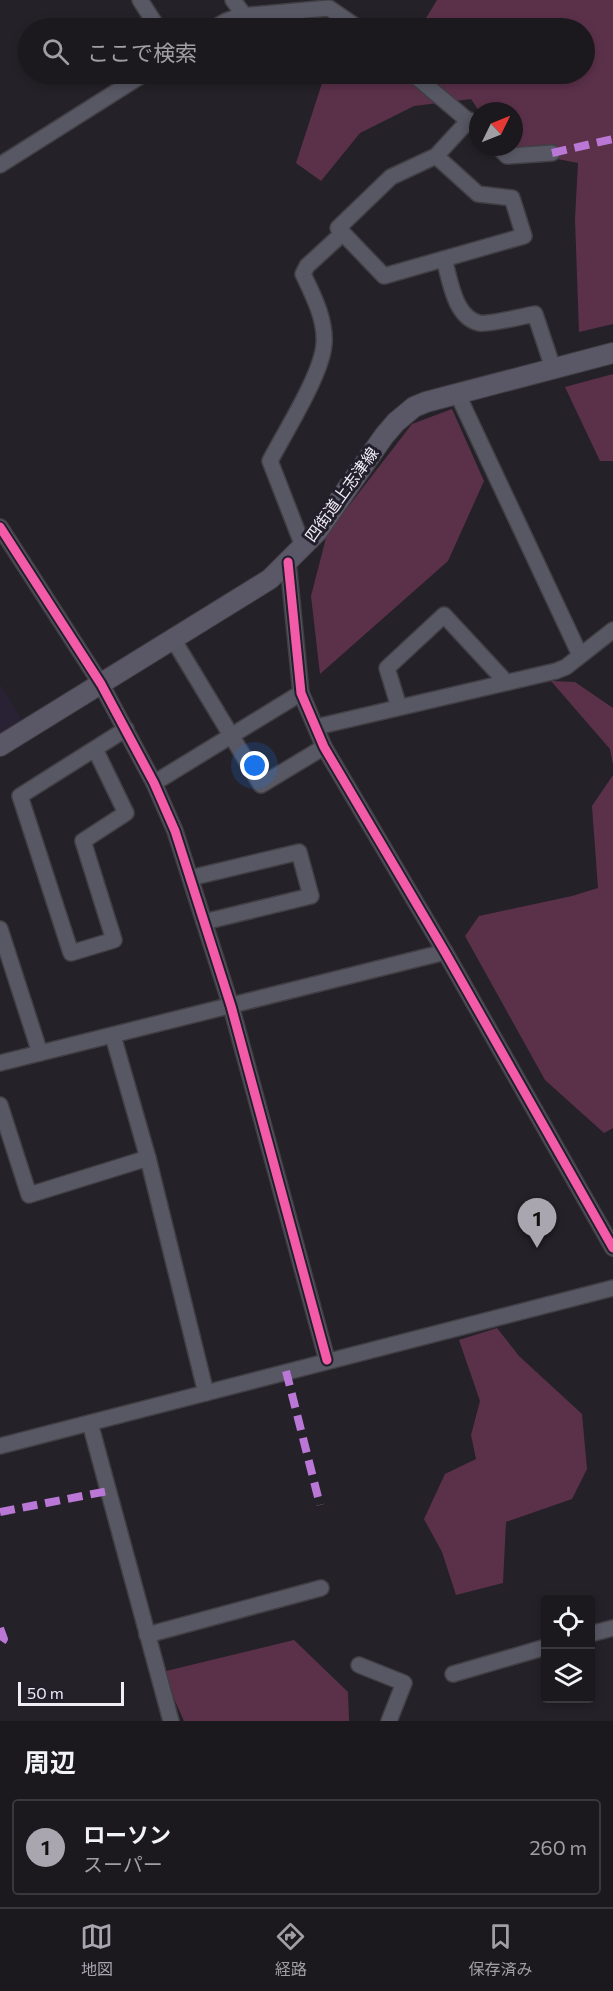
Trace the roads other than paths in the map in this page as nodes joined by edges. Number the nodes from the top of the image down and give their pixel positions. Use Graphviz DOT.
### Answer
graph roads {
  1 [pos="140,0"];
  2 [pos="233,0"];
  3 [pos="330,4"];
  4 [pos="243,15"];
  5 [pos="152,18"];
  6 [pos="234,18"];
  7 [pos="346,18"];
  8 [pos="128,84"];
  9 [pos="424,84"];
  10 [pos="469,121"];
  11 [pos="469,127"];
  12 [pos="552,153"];
  13 [pos="523,155"];
  14 [pos="436,156"];
  15 [pos="0,165"];
  16 [pos="343,233"];
  17 [pos="444,259"];
  18 [pos="613,353"];
  19 [pos="553,368"];
  20 [pos="457,393"];
  21 [pos="0,527"];
  22 [pos="303,546"];
  23 [pos="288,562"];
  24 [pos="613,630"];
  25 [pos="173,639"];
  26 [pos="580,656"];
  27 [pos="506,682"];
  28 [pos="101,684"];
  29 [pos="301,693"];
  30 [pos="399,707"];
  31 [pos="316,727"];
  32 [pos="126,729"];
  33 [pos="230,737"];
  34 [pos="0,746"];
  35 [pos="324,747"];
  36 [pos="94,749"];
  37 [pos="154,783"];
  38 [pos="190,878"];
  39 [pos="204,922"];
  40 [pos="0,929"];
  41 [pos="445,952"];
  42 [pos="231,1006"];
  43 [pos="112,1036"];
  44 [pos="40,1053"];
  45 [pos="0,1063"];
  46 [pos="0,1105"];
  47 [pos="148,1158"];
  48 [pos="613,1248"];
  49 [pos="613,1288"];
  50 [pos="327,1360"];
  51 [pos="206,1392"];
  52 [pos="90,1424"];
  53 [pos="0,1446"];
  54 [pos="321,1588"];
  55 [pos="613,1628"];
  56 [pos="595,1633"];
  57 [pos="147,1635"];
  58 [pos="541,1648"];
  59 [pos="359,1665"];
  60 [pos="453,1674"];
  61 [pos="171,1721"];
  62 [pos="389,1721"];
  1 -- 5 [label="street"];
  2 -- 4 [label="street"];
  3 -- 4 [label="street"];
  3 -- 7 [label="street"];
  4 -- 6 [label="street"];
  8 -- 15 [label="street"];
  9 -- 10 [label="street"];
  11 -- 14 [label="street"];
  12 -- 13 [label="street"];
  14 -- 16 [label="street"];
  14 -- 17 [label="street"];
  16 -- 17 [label="street"];
  16 -- 22 [label="street"];
  17 -- 19 [label="street"];
  18 -- 19 [label="main road, 四街道上志津線"];
  19 -- 20 [label="main road, 四街道上志津線"];
  20 -- 22 [label="main road, 四街道上志津線"];
  20 -- 26 [label="street"];
  21 -- 28 [label="street"];
  22 -- 23 [label="main road, 四街道上志津線"];
  23 -- 25 [label="main road, 四街道上志津線"];
  23 -- 29 [label="street"];
  24 -- 26 [label="street"];
  25 -- 28 [label="main road, 四街道上志津線"];
  25 -- 33 [label="street"];
  26 -- 27 [label="street"];
  27 -- 30 [label="street"];
  27 -- 30 [label="street"];
  28 -- 32 [label="street"];
  28 -- 34 [label="main road, 四街道上志津線"];
  29 -- 31 [label="street"];
  29 -- 33 [label="street"];
  30 -- 31 [label="street"];
  31 -- 35 [label="street"];
  32 -- 36 [label="street"];
  32 -- 37 [label="street"];
  33 -- 35 [label="street"];
  33 -- 37 [label="street"];
  35 -- 41 [label="street"];
  36 -- 36 [label="street"];
  37 -- 38 [label="street"];
  38 -- 39 [label="street"];
  38 -- 39 [label="street"];
  39 -- 42 [label="street"];
  40 -- 44 [label="street"];
  41 -- 42 [label="street"];
  41 -- 48 [label="street"];
  42 -- 43 [label="street"];
  42 -- 50 [label="street"];
  43 -- 44 [label="street"];
  43 -- 47 [label="street"];
  44 -- 45 [label="street"];
  46 -- 47 [label="street"];
  47 -- 51 [label="street"];
  49 -- 50 [label="street"];
  50 -- 51 [label="street"];
  51 -- 52 [label="street"];
  52 -- 53 [label="street"];
  52 -- 57 [label="street"];
  54 -- 57 [label="street"];
  55 -- 56 [label="street"];
  57 -- 61 [label="street"];
  58 -- 60 [label="street"];
  59 -- 62 [label="street"];
}
